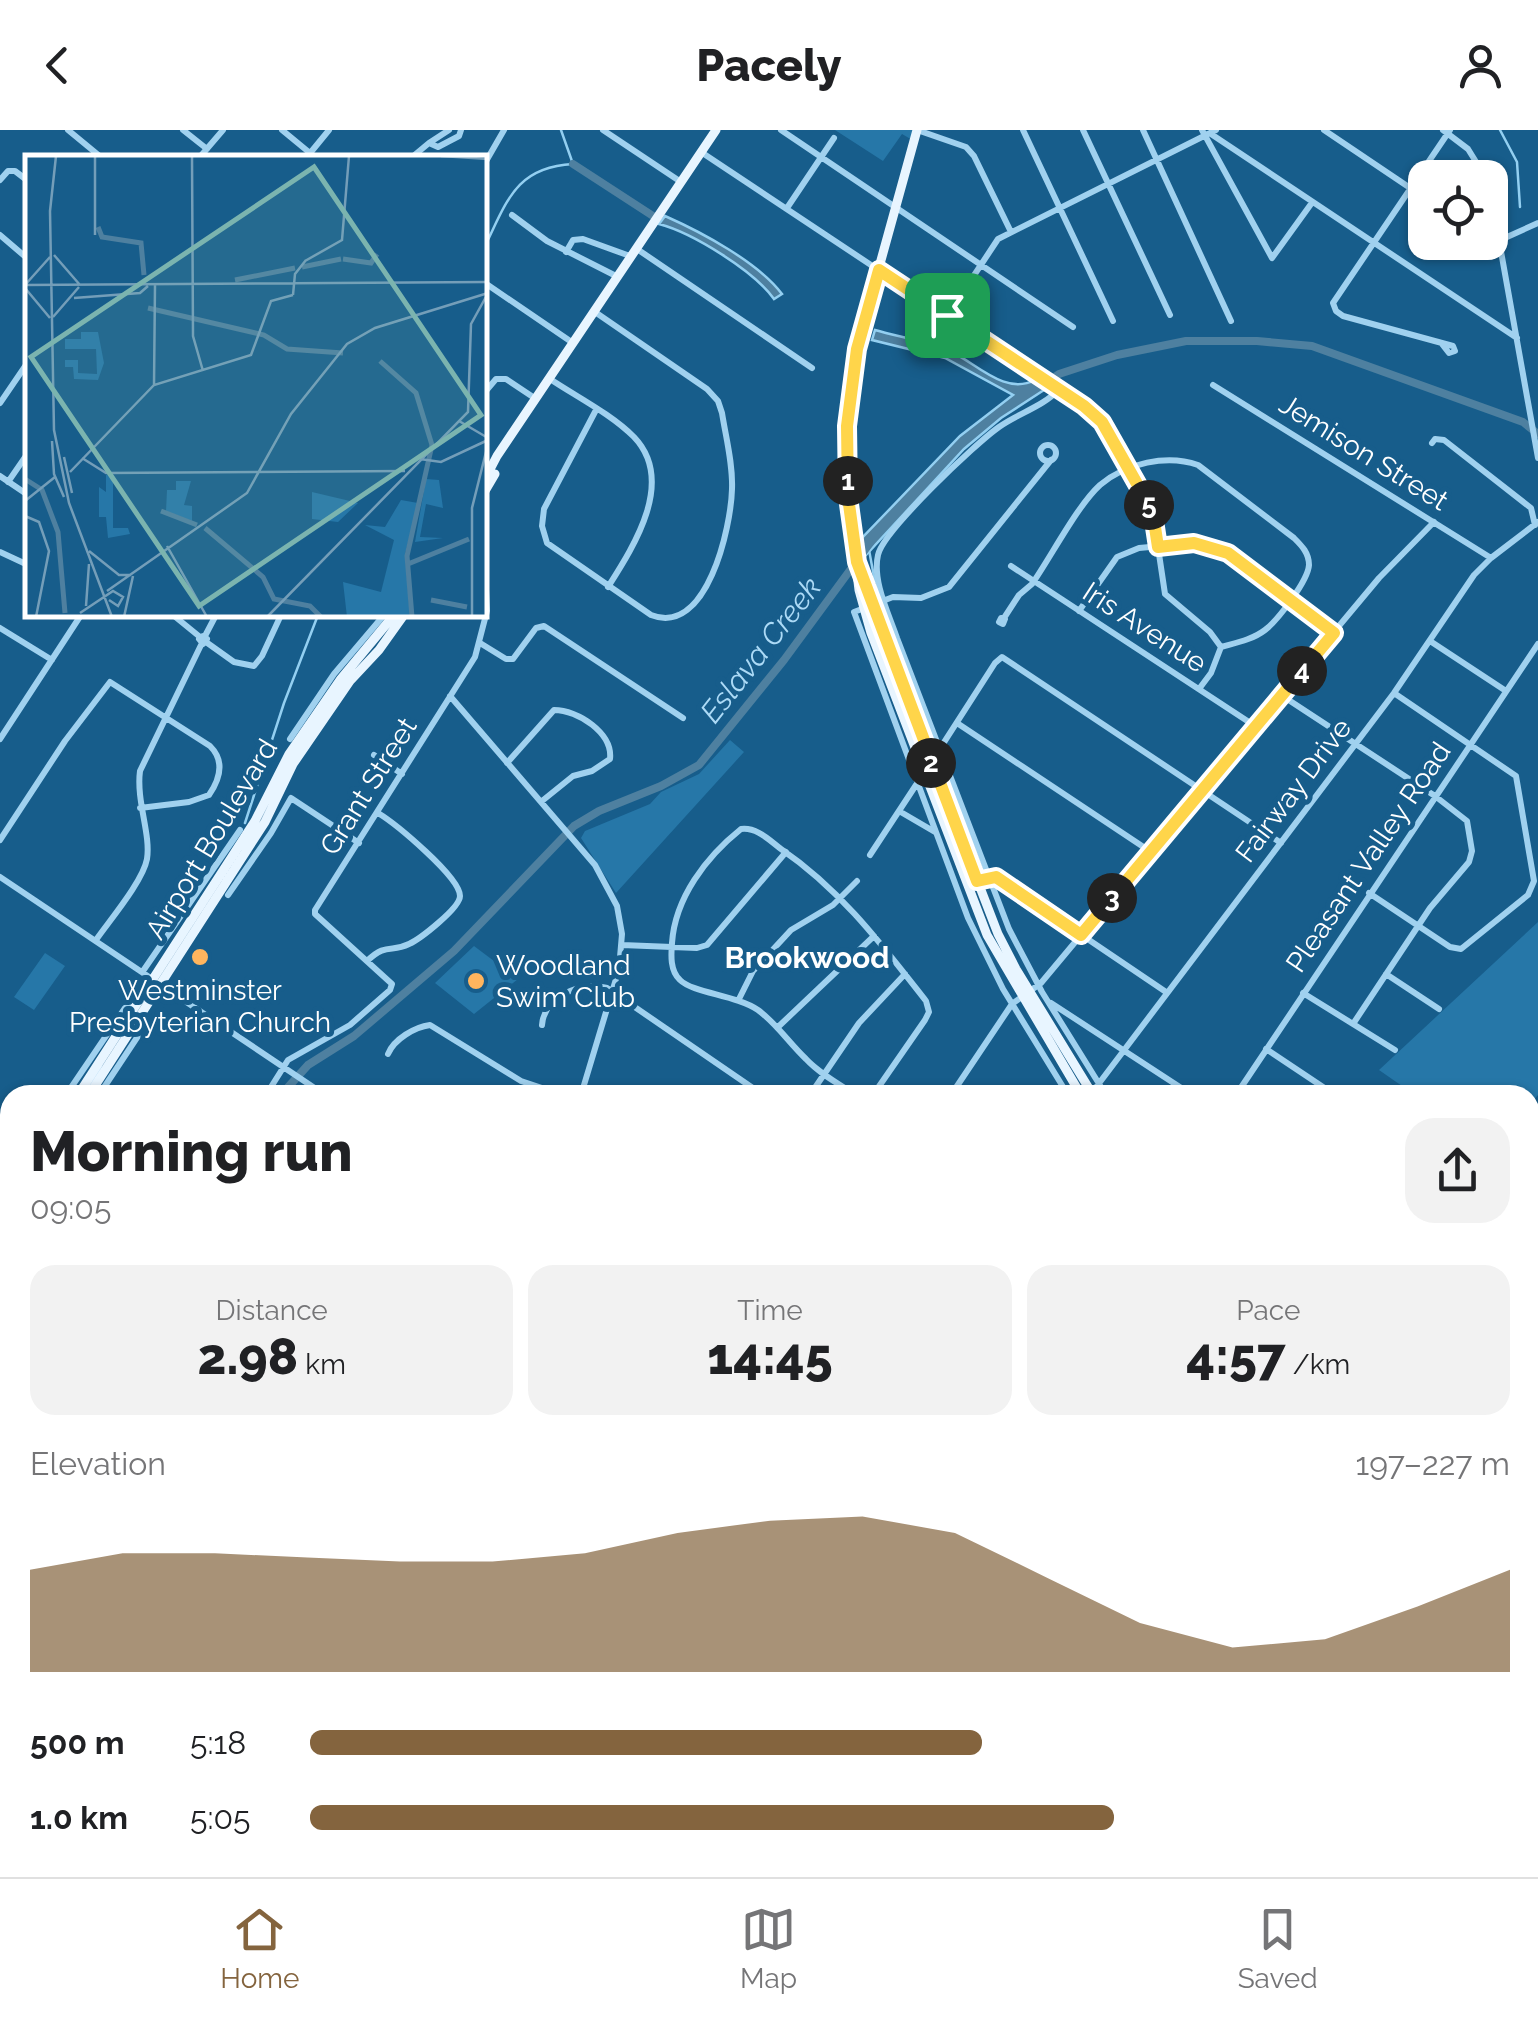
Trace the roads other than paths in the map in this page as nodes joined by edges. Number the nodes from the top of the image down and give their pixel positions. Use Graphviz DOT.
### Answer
graph roads {
  1 [pos="68,130"];
  2 [pos="184,130"];
  3 [pos="223,130"];
  4 [pos="282,130"];
  5 [pos="329,130"];
  6 [pos="449,130"];
  7 [pos="461,130"];
  8 [pos="504,130"];
  9 [pos="603,130"];
  10 [pos="780,130"];
  11 [pos="918,130"];
  12 [pos="1023,130"];
  13 [pos="1083,130"];
  14 [pos="1143,130"];
  15 [pos="1324,130"];
  16 [pos="712,131"];
  17 [pos="1447,131"];
  18 [pos="1209,133"];
  19 [pos="834,138"];
  20 [pos="429,144"];
  21 [pos="207,149"];
  22 [pos="701,152"];
  23 [pos="98,155"];
  24 [pos="202,155"];
  25 [pos="313,155"];
  26 [pos="415,155"];
  27 [pos="488,158"];
  28 [pos="821,158"];
  29 [pos="1157,160"];
  30 [pos="1428,160"];
  31 [pos="1475,160"];
  32 [pos="25,178"];
  33 [pos="0,180"];
  34 [pos="681,182"];
  35 [pos="1109,185"];
  36 [pos="1408,187"];
  37 [pos="1408,191"];
  38 [pos="1312,203"];
  39 [pos="895,206"];
  40 [pos="787,208"];
  41 [pos="1060,208"];
  42 [pos="512,216"];
  43 [pos="1538,223"];
  44 [pos="1011,232"];
  45 [pos="0,235"];
  46 [pos="1508,235"];
  47 [pos="1372,243"];
  48 [pos="566,252"];
  49 [pos="634,253"];
  50 [pos="25,256"];
  51 [pos="1499,260"];
  52 [pos="980,265"];
  53 [pos="879,270"];
  54 [pos="618,277"];
  55 [pos="488,285"];
  56 [pos="595,312"];
  57 [pos="947,315"];
  58 [pos="1170,315"];
  59 [pos="1232,320"];
  60 [pos="1113,321"];
  61 [pos="1073,327"];
  62 [pos="936,333"];
  63 [pos="1517,338"];
  64 [pos="574,343"];
  65 [pos="1442,344"];
  66 [pos="25,366"];
  67 [pos="812,368"];
  68 [pos="550,379"];
  69 [pos="1213,385"];
  70 [pos="488,388"];
  71 [pos="1056,388"];
  72 [pos="536,400"];
  73 [pos="0,403"];
  74 [pos="596,410"];
  75 [pos="510,440"];
  76 [pos="1432,443"];
  77 [pos="25,458"];
  78 [pos="1538,458"];
  79 [pos="1051,460"];
  80 [pos="1129,470"];
  81 [pos="488,474"];
  82 [pos="0,476"];
  83 [pos="8,482"];
  84 [pos="488,486"];
  85 [pos="25,493"];
  86 [pos="1434,522"];
  87 [pos="1536,524"];
  88 [pos="1158,547"];
  89 [pos="0,552"];
  90 [pos="1491,558"];
  91 [pos="25,564"];
  92 [pos="1011,566"];
  93 [pos="1034,581"];
  94 [pos="608,587"];
  95 [pos="1290,600"];
  96 [pos="884,601"];
  97 [pos="868,607"];
  98 [pos="1079,610"];
  99 [pos="79,618"];
  100 [pos="177,618"];
  101 [pos="214,618"];
  102 [pos="280,618"];
  103 [pos="383,618"];
  104 [pos="392,618"];
  105 [pos="401,618"];
  106 [pos="485,618"];
  107 [pos="1004,618"];
  108 [pos="4,630"];
  109 [pos="1334,633"];
  110 [pos="203,640"];
  111 [pos="480,642"];
  112 [pos="1430,642"];
  113 [pos="0,644"];
  114 [pos="373,644"];
  115 [pos="1538,644"];
  116 [pos="1220,647"];
  117 [pos="52,660"];
  118 [pos="456,688"];
  119 [pos="1199,689"];
  120 [pos="1506,691"];
  121 [pos="1394,694"];
  122 [pos="450,696"];
  123 [pos="1281,696"];
  124 [pos="458,704"];
  125 [pos="166,716"];
  126 [pos="684,718"];
  127 [pos="956,722"];
  128 [pos="1256,726"];
  129 [pos="0,739"];
  130 [pos="290,739"];
  131 [pos="1471,744"];
  132 [pos="1355,746"];
  133 [pos="939,750"];
  134 [pos="374,754"];
  135 [pos="507,763"];
  136 [pos="928,767"];
  137 [pos="402,774"];
  138 [pos="917,784"];
  139 [pos="1203,789"];
  140 [pos="1435,796"];
  141 [pos="542,801"];
  142 [pos="140,808"];
  143 [pos="899,811"];
  144 [pos="378,813"];
  145 [pos="240,830"];
  146 [pos="934,832"];
  147 [pos="0,840"];
  148 [pos="241,843"];
  149 [pos="359,843"];
  150 [pos="1282,843"];
  151 [pos="786,852"];
  152 [pos="1150,852"];
  153 [pos="870,854"];
  154 [pos="1535,857"];
  155 [pos="0,877"];
  156 [pos="857,882"];
  157 [pos="972,883"];
  158 [pos="1369,893"];
  159 [pos="228,894"];
  160 [pos="841,898"];
  161 [pos="1418,926"];
  162 [pos="1081,935"];
  163 [pos="874,936"];
  164 [pos="96,940"];
  165 [pos="622,946"];
  166 [pos="671,946"];
  167 [pos="367,961"];
  168 [pos="143,971"];
  169 [pos="905,974"];
  170 [pos="1386,974"];
  171 [pos="157,980"];
  172 [pos="613,991"];
  173 [pos="1030,991"];
  174 [pos="1166,992"];
  175 [pos="1304,993"];
  176 [pos="739,999"];
  177 [pos="1050,1003"];
  178 [pos="1012,1004"];
  179 [pos="1438,1009"];
  180 [pos="139,1019"];
  181 [pos="1353,1024"];
  182 [pos="542,1026"];
  183 [pos="778,1027"];
  184 [pos="116,1036"];
  185 [pos="1123,1048"];
  186 [pos="1266,1049"];
  187 [pos="1394,1050"];
  188 [pos="388,1054"];
  189 [pos="104,1064"];
  190 [pos="288,1069"];
  191 [pos="824,1074"];
  192 [pos="1099,1084"];
  193 [pos="74,1085"];
  194 [pos="86,1085"];
  195 [pos="96,1085"];
  196 [pos="100,1085"];
  197 [pos="274,1085"];
  198 [pos="310,1085"];
  199 [pos="533,1085"];
  200 [pos="584,1085"];
  201 [pos="749,1085"];
  202 [pos="817,1085"];
  203 [pos="841,1085"];
  204 [pos="880,1085"];
  205 [pos="958,1085"];
  206 [pos="1062,1085"];
  207 [pos="1077,1085"];
  208 [pos="1086,1085"];
  209 [pos="1177,1085"];
  210 [pos="1243,1085"];
  211 [pos="1320,1085"];
  1 -- 23 [label="street"];
  2 -- 21 [label="street"];
  3 -- 21 [label="street"];
  4 -- 25 [label="street"];
  5 -- 25 [label="street"];
  6 -- 20 [label="street"];
  7 -- 20 [label="street"];
  8 -- 27 [label="street"];
  9 -- 34 [label="street"];
  10 -- 28 [label="street"];
  11 -- 39 [label="main road"];
  11 -- 44 [label="street"];
  12 -- 41 [label="street"];
  13 -- 35 [label="street"];
  14 -- 29 [label="street"];
  15 -- 36 [label="street"];
  16 -- 22 [label="main road"];
  17 -- 30 [label="street"];
  17 -- 31 [label="street"];
  18 -- 29 [label="street"];
  18 -- 38 [label="street"];
  18 -- 38 [label="street"];
  19 -- 28 [label="street"];
  20 -- 26 [label="street"];
  21 -- 24 [label="street"];
  22 -- 34 [label="main road"];
  22 -- 40 [label="street"];
  28 -- 39 [label="street"];
  28 -- 40 [label="street"];
  29 -- 35 [label="street"];
  29 -- 59 [label="street"];
  32 -- 33 [label="street"];
  34 -- 49 [label="main road"];
  35 -- 41 [label="street"];
  35 -- 58 [label="street"];
  37 -- 47 [label="street"];
  38 -- 47 [label="street"];
  39 -- 52 [label="street"];
  39 -- 53 [label="main road"];
  40 -- 53 [label="street"];
  41 -- 44 [label="street"];
  41 -- 60 [label="street"];
  42 -- 48 [label="street"];
  43 -- 46 [label="street"];
  44 -- 52 [label="street"];
  45 -- 50 [label="street"];
  47 -- 63 [label="street"];
  47 -- 65 [label="street"];
  48 -- 49 [label="street"];
  48 -- 54 [label="street"];
  49 -- 54 [label="main road"];
  49 -- 67 [label="street"];
  51 -- 63 [label="street"];
  52 -- 57 [label="street"];
  52 -- 61 [label="street"];
  53 -- 57 [label="street"];
  53 -- 97 [label="main road"];
  54 -- 56 [label="main road"];
  55 -- 64 [label="street"];
  56 -- 64 [label="main road"];
  56 -- 94 [label="street"];
  57 -- 62 [label="street"];
  57 -- 71 [label="street"];
  63 -- 78 [label="street"];
  64 -- 68 [label="main road"];
  66 -- 73 [label="street"];
  68 -- 72 [label="main road"];
  68 -- 74 [label="street"];
  69 -- 86 [label="street, Jemison Street"];
  70 -- 72 [label="street"];
  71 -- 80 [label="street"];
  71 -- 96 [label="street"];
  72 -- 75 [label="main road"];
  74 -- 94 [label="street"];
  74 -- 94 [label="street"];
  75 -- 81 [label="main road"];
  75 -- 84 [label="main road"];
  76 -- 87 [label="street"];
  77 -- 83 [label="street"];
  79 -- 96 [label="street"];
  80 -- 88 [label="street"];
  80 -- 93 [label="street"];
  80 -- 95 [label="street"];
  82 -- 83 [label="street"];
  83 -- 85 [label="street"];
  86 -- 90 [label="street, Jemison Street"];
  86 -- 109 [label="street"];
  87 -- 90 [label="street, Fairway Drive"];
  88 -- 95 [label="street"];
  88 -- 98 [label="street"];
  88 -- 116 [label="street"];
  89 -- 91 [label="street"];
  90 -- 112 [label="street, Fairway Drive"];
  92 -- 93 [label="street, Iris Avenue"];
  93 -- 98 [label="street, Iris Avenue"];
  93 -- 107 [label="street"];
  95 -- 109 [label="street"];
  95 -- 116 [label="street"];
  96 -- 97 [label="street"];
  96 -- 133 [label="street"];
  97 -- 136 [label="main road"];
  97 -- 138 [label="street"];
  98 -- 119 [label="street, Iris Avenue"];
  99 -- 117 [label="street"];
  100 -- 110 [label="street"];
  101 -- 110 [label="street"];
  102 -- 110 [label="street"];
  103 -- 114 [label="street"];
  104 -- 114 [label="main road, Airport Boulevard"];
  105 -- 114 [label="main road, Airport Boulevard"];
  106 -- 111 [label="street, Grant Street"];
  108 -- 113 [label="street"];
  108 -- 117 [label="street"];
  109 -- 123 [label="street"];
  110 -- 125 [label="street"];
  111 -- 118 [label="street, Grant Street"];
  111 -- 126 [label="street"];
  112 -- 120 [label="street"];
  112 -- 121 [label="street, Fairway Drive"];
  114 -- 130 [label="street"];
  114 -- 148 [label="main road, Airport Boulevard"];
  115 -- 120 [label="street, Pleasant Valley Road"];
  116 -- 119 [label="street"];
  117 -- 129 [label="street"];
  118 -- 122 [label="street, Grant Street"];
  118 -- 124 [label="street"];
  119 -- 128 [label="street, Iris Avenue"];
  120 -- 131 [label="street, Pleasant Valley Road"];
  121 -- 131 [label="street"];
  121 -- 132 [label="street, Fairway Drive"];
  122 -- 124 [label="street"];
  122 -- 137 [label="street, Grant Street"];
  123 -- 128 [label="street"];
  123 -- 132 [label="street"];
  124 -- 135 [label="street"];
  125 -- 142 [label="street"];
  125 -- 142 [label="street"];
  125 -- 147 [label="street"];
  127 -- 133 [label="street"];
  127 -- 139 [label="street"];
  127 -- 152 [label="street"];
  128 -- 139 [label="street"];
  131 -- 140 [label="street, Pleasant Valley Road"];
  131 -- 154 [label="street"];
  132 -- 140 [label="street"];
  132 -- 150 [label="street, Fairway Drive"];
  133 -- 136 [label="street"];
  133 -- 157 [label="street"];
  134 -- 137 [label="street"];
  135 -- 141 [label="street"];
  135 -- 141 [label="street"];
  136 -- 138 [label="street"];
  136 -- 157 [label="main road"];
  137 -- 144 [label="street, Grant Street"];
  138 -- 143 [label="street"];
  138 -- 146 [label="street"];
  139 -- 150 [label="street"];
  139 -- 152 [label="street"];
  140 -- 158 [label="street, Pleasant Valley Road"];
  140 -- 161 [label="street"];
  141 -- 165 [label="street"];
  142 -- 164 [label="street"];
  143 -- 146 [label="street"];
  143 -- 153 [label="street"];
  144 -- 149 [label="street, Grant Street"];
  144 -- 167 [label="street"];
  145 -- 148 [label="street"];
  146 -- 157 [label="street"];
  148 -- 168 [label="street"];
  148 -- 171 [label="main road, Airport Boulevard"];
  149 -- 159 [label="street"];
  149 -- 167 [label="street, Grant Street"];
  150 -- 174 [label="street, Fairway Drive"];
  151 -- 160 [label="street"];
  151 -- 166 [label="street"];
  151 -- 166 [label="street"];
  152 -- 162 [label="street"];
  154 -- 161 [label="street"];
  155 -- 164 [label="street"];
  156 -- 160 [label="street"];
  157 -- 162 [label="street"];
  157 -- 173 [label="street"];
  157 -- 173 [label="main road"];
  157 -- 178 [label="street"];
  158 -- 161 [label="street"];
  158 -- 175 [label="street, Pleasant Valley Road"];
  160 -- 163 [label="street"];
  160 -- 176 [label="street"];
  161 -- 170 [label="street"];
  162 -- 173 [label="street"];
  162 -- 174 [label="street"];
  163 -- 169 [label="street"];
  163 -- 183 [label="street"];
  164 -- 168 [label="street"];
  165 -- 166 [label="street"];
  165 -- 172 [label="street"];
  166 -- 176 [label="street"];
  167 -- 190 [label="street, Grant Street"];
  168 -- 171 [label="street"];
  169 -- 191 [label="street"];
  169 -- 204 [label="street"];
  170 -- 179 [label="street"];
  170 -- 181 [label="street"];
  171 -- 180 [label="main road, Airport Boulevard"];
  171 -- 184 [label="main road, Airport Boulevard"];
  171 -- 190 [label="street"];
  172 -- 182 [label="street"];
  172 -- 200 [label="street"];
  172 -- 201 [label="street"];
  173 -- 177 [label="street"];
  173 -- 178 [label="street"];
  173 -- 207 [label="main road"];
  173 -- 208 [label="main road"];
  174 -- 185 [label="street, Fairway Drive"];
  175 -- 181 [label="street"];
  175 -- 186 [label="street, Pleasant Valley Road"];
  176 -- 183 [label="street"];
  177 -- 185 [label="street"];
  177 -- 192 [label="street"];
  178 -- 205 [label="street"];
  178 -- 206 [label="street"];
  180 -- 184 [label="street"];
  180 -- 189 [label="main road, Airport Boulevard"];
  180 -- 196 [label="street"];
  181 -- 187 [label="street"];
  183 -- 191 [label="street"];
  184 -- 189 [label="main road, Airport Boulevard"];
  184 -- 193 [label="street"];
  185 -- 192 [label="street, Fairway Drive"];
  185 -- 209 [label="street"];
  186 -- 210 [label="street, Pleasant Valley Road"];
  186 -- 211 [label="street"];
  188 -- 199 [label="street"];
  189 -- 194 [label="main road, Airport Boulevard"];
  189 -- 195 [label="main road, Airport Boulevard"];
  190 -- 197 [label="street"];
  190 -- 198 [label="street"];
  191 -- 202 [label="street"];
  191 -- 203 [label="street"];
}
